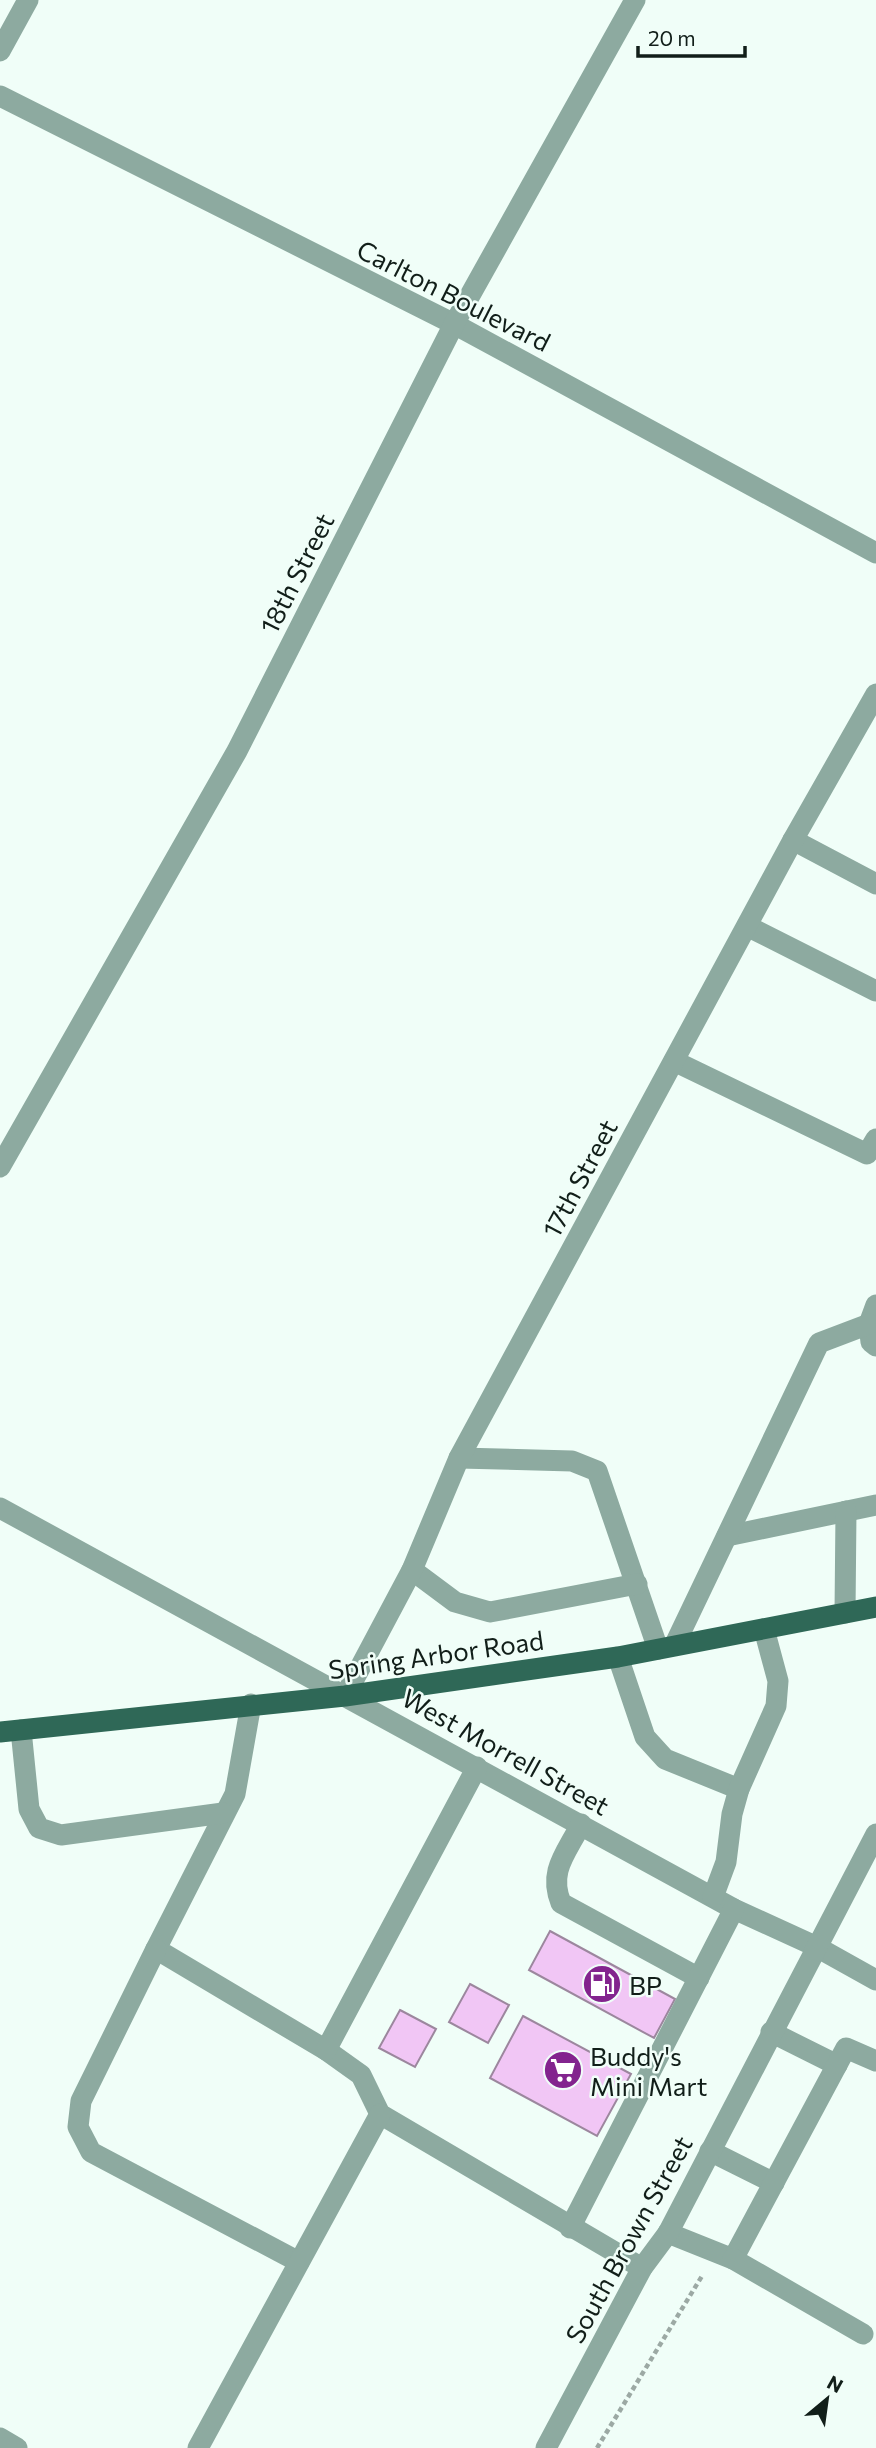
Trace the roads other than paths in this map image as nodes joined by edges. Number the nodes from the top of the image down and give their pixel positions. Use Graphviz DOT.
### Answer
graph roads {
  1 [pos="28,0"];
  2 [pos="635,0"];
  3 [pos="0,51"];
  4 [pos="0,96"];
  5 [pos="454,324"];
  6 [pos="876,553"];
  7 [pos="876,694"];
  8 [pos="793,840"];
  9 [pos="876,884"];
  10 [pos="747,926"];
  11 [pos="876,991"];
  12 [pos="674,1061"];
  13 [pos="872,1146"];
  14 [pos="0,1167"];
  15 [pos="872,1315"];
  16 [pos="876,1346"];
  17 [pos="459,1458"];
  18 [pos="876,1505"];
  19 [pos="0,1508"];
  20 [pos="846,1511"];
  21 [pos="727,1536"];
  22 [pos="412,1570"];
  23 [pos="637,1584"];
  24 [pos="876,1607"];
  25 [pos="845,1614"];
  26 [pos="764,1629"];
  27 [pos="666,1647"];
  28 [pos="618,1657"];
  29 [pos="345,1696"];
  30 [pos="251,1704"];
  31 [pos="11,1731"];
  32 [pos="477,1767"];
  33 [pos="739,1789"];
  34 [pos="223,1813"];
  35 [pos="581,1824"];
  36 [pos="876,1834"];
  37 [pos="713,1897"];
  38 [pos="734,1909"];
  39 [pos="815,1947"];
  40 [pos="156,1949"];
  41 [pos="699,1978"];
  42 [pos="876,1980"];
  43 [pos="771,2032"];
  44 [pos="326,2050"];
  45 [pos="876,2061"];
  46 [pos="837,2065"];
  47 [pos="380,2114"];
  48 [pos="710,2151"];
  49 [pos="774,2183"];
  50 [pos="570,2228"];
  51 [pos="668,2233"];
  52 [pos="733,2259"];
  53 [pos="299,2262"];
  54 [pos="642,2268"];
  55 [pos="863,2334"];
  56 [pos="0,2438"];
  57 [pos="17,2448"];
  58 [pos="198,2448"];
  59 [pos="546,2448"];
  1 -- 3 [label="street"];
  2 -- 5 [label="street, 18th Street"];
  4 -- 5 [label="street, Carlton Boulevard"];
  5 -- 6 [label="street, Carlton Boulevard"];
  5 -- 14 [label="street, 18th Street"];
  7 -- 8 [label="street, 17th Street"];
  8 -- 9 [label="street"];
  8 -- 10 [label="street, 17th Street"];
  10 -- 11 [label="street"];
  10 -- 12 [label="street, 17th Street"];
  12 -- 13 [label="street"];
  12 -- 17 [label="street, 17th Street"];
  15 -- 16 [label="street"];
  15 -- 21 [label="street"];
  17 -- 22 [label="street, 17th Street"];
  17 -- 23 [label="street"];
  18 -- 20 [label="street"];
  19 -- 29 [label="street, West Morrell Street"];
  20 -- 21 [label="street"];
  20 -- 25 [label="street"];
  21 -- 27 [label="street"];
  22 -- 23 [label="street"];
  22 -- 29 [label="street, 17th Street"];
  23 -- 27 [label="street"];
  24 -- 25 [label="main road, Spring Arbor Road"];
  25 -- 26 [label="main road, Spring Arbor Road"];
  26 -- 27 [label="main road, Spring Arbor Road"];
  26 -- 33 [label="street"];
  27 -- 28 [label="main road, Spring Arbor Road"];
  28 -- 29 [label="main road, Spring Arbor Road"];
  28 -- 33 [label="street"];
  29 -- 30 [label="main road, Spring Arbor Road"];
  29 -- 32 [label="street, West Morrell Street"];
  30 -- 31 [label="main road, Spring Arbor Road"];
  30 -- 34 [label="street"];
  31 -- 34 [label="street"];
  32 -- 35 [label="street, West Morrell Street"];
  32 -- 44 [label="street"];
  33 -- 37 [label="street"];
  34 -- 40 [label="street"];
  35 -- 37 [label="street, West Morrell Street"];
  35 -- 41 [label="street"];
  36 -- 39 [label="street, South Brown Street"];
  37 -- 38 [label="street, West Morrell Street"];
  38 -- 39 [label="street, West Morrell Street"];
  38 -- 41 [label="street"];
  39 -- 42 [label="street, West Morrell Street"];
  39 -- 43 [label="street, South Brown Street"];
  40 -- 44 [label="street"];
  40 -- 53 [label="street"];
  41 -- 50 [label="street"];
  43 -- 46 [label="street"];
  43 -- 48 [label="street, South Brown Street"];
  44 -- 47 [label="street"];
  45 -- 46 [label="street"];
  46 -- 49 [label="street"];
  47 -- 50 [label="street"];
  47 -- 53 [label="street"];
  48 -- 49 [label="street"];
  48 -- 51 [label="street, South Brown Street"];
  49 -- 52 [label="street"];
  50 -- 54 [label="street"];
  51 -- 52 [label="street"];
  51 -- 54 [label="street, South Brown Street"];
  52 -- 55 [label="street"];
  53 -- 58 [label="street"];
  54 -- 59 [label="street, South Brown Street"];
  56 -- 57 [label="street"];
}
